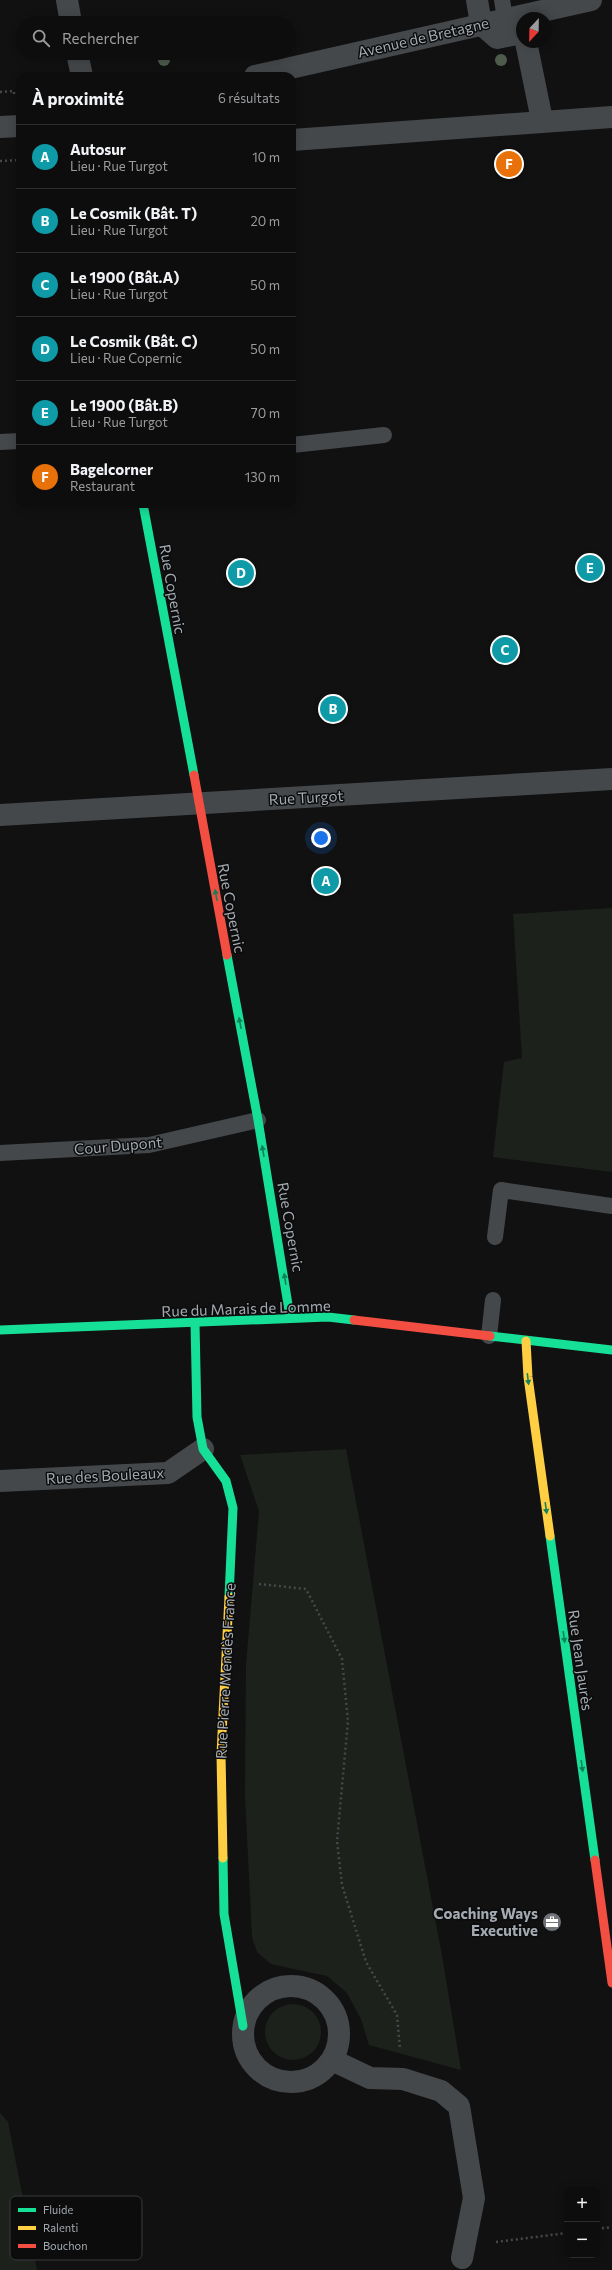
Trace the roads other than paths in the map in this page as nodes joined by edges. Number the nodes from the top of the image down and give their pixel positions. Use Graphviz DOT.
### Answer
graph roads {
  1 [pos="67,0"];
  2 [pos="477,0"];
  3 [pos="591,0"];
  4 [pos="504,9"];
  5 [pos="70,16"];
  6 [pos="481,24"];
  7 [pos="516,34"];
  8 [pos="527,48"];
  9 [pos="79,60"];
  10 [pos="81,72"];
  11 [pos="272,72"];
  12 [pos="612,117"];
  13 [pos="542,120"];
  14 [pos="16,126"];
  15 [pos="0,127"];
  16 [pos="296,140"];
  17 [pos="384,435"];
  18 [pos="16,441"];
  19 [pos="0,442"];
  20 [pos="296,445"];
  21 [pos="144,508"];
  22 [pos="612,779"];
  23 [pos="198,803"];
  24 [pos="0,815"];
  25 [pos="258,1120"];
  26 [pos="0,1153"];
  27 [pos="612,1206"];
  28 [pos="495,1237"];
  29 [pos="493,1300"];
  30 [pos="290,1317"];
  31 [pos="195,1323"];
  32 [pos="0,1330"];
  33 [pos="489,1336"];
  34 [pos="526,1340"];
  35 [pos="612,1350"];
  36 [pos="203,1449"];
  37 [pos="0,1480"];
  38 [pos="612,1983"];
  39 [pos="243,2026"];
  40 [pos="332,2060"];
  41 [pos="462,2258"];
  1 -- 5 [label="street"];
  2 -- 6 [label="street"];
  3 -- 4 [label="street, Avenue de Bretagne"];
  4 -- 6 [label="street, Avenue de Bretagne"];
  6 -- 7 [label="street"];
  6 -- 11 [label="street, Avenue de Bretagne"];
  8 -- 13 [label="street"];
  9 -- 10 [label="street"];
  12 -- 13 [label="street"];
  13 -- 16 [label="street"];
  14 -- 15 [label="street"];
  17 -- 20 [label="lane"];
  18 -- 19 [label="lane"];
  21 -- 23 [label="street, Rue Copernic"];
  22 -- 23 [label="street, Rue Turgot"];
  23 -- 24 [label="street, Rue Turgot"];
  25 -- 23 [label="street, Rue Copernic, one-way"];
  25 -- 26 [label="lane, Cour Dupont"];
  30 -- 25 [label="street, Rue Copernic, one-way"];
  27 -- 28 [label="lane"];
  29 -- 33 [label="lane"];
  30 -- 31 [label="street, Rue du Marais de Lomme"];
  30 -- 33 [label="street, Rue du Marais de Lomme"];
  31 -- 32 [label="street, Rue du Marais de Lomme"];
  31 -- 36 [label="street, Rue Pierre Mendès France"];
  33 -- 34 [label="street, Rue du Marais de Lomme"];
  34 -- 35 [label="street, Rue du Marais de Lomme"];
  34 -- 38 [label="street, Rue Jean Jaurès, one-way"];
  36 -- 37 [label="street, Rue des Bouleaux"];
  36 -- 39 [label="street, Rue Pierre Mendès France"];
  39 -- 40 [label="street, Rue Pierre Mendès France"];
  39 -- 40 [label="street, Rue Pierre Mendès France"];
  40 -- 41 [label="street"];
}
